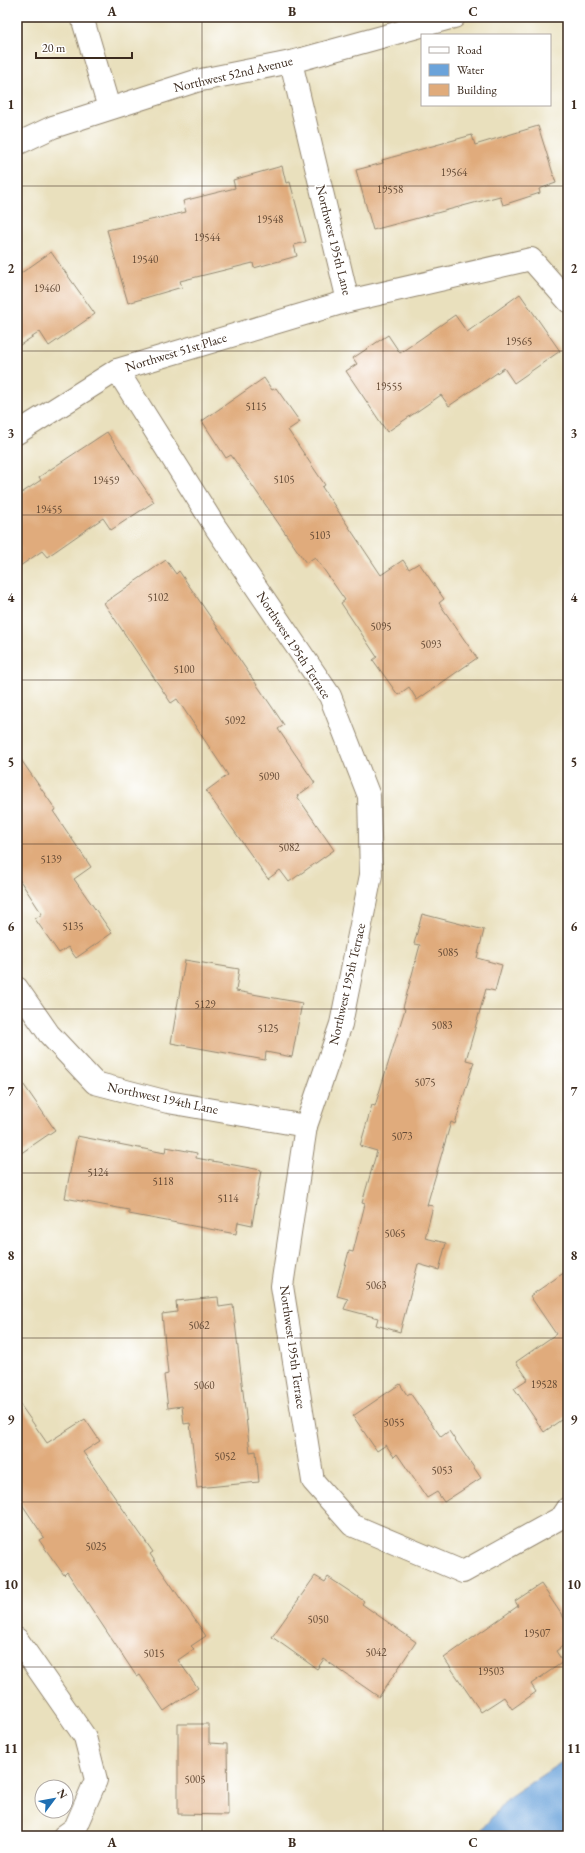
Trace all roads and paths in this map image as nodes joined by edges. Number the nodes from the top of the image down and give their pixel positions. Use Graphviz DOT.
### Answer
graph roads {
  1 [pos="82,17"];
  2 [pos="454,17"];
  3 [pos="290,62"];
  4 [pos="110,108"];
  5 [pos="17,144"];
  6 [pos="348,301"];
  7 [pos="568,301"];
  8 [pos="117,370"];
  9 [pos="17,433"];
  10 [pos="17,988"];
  11 [pos="306,1126"];
  12 [pos="568,1508"];
  13 [pos="17,1638"];
  14 [pos="64,1836"];
  1 -- 4 [label="street"];
  2 -- 3 [label="street, Northwest 52nd Avenue"];
  3 -- 4 [label="street, Northwest 52nd Avenue"];
  3 -- 6 [label="street, Northwest 195th Lane"];
  4 -- 5 [label="street, Northwest 52nd Avenue"];
  6 -- 7 [label="street, Northwest 195th Lane"];
  6 -- 8 [label="street, Northwest 51st Place"];
  8 -- 9 [label="street, Northwest 51st Place"];
  8 -- 11 [label="street, Northwest 195th Terrace"];
  10 -- 11 [label="street, Northwest 194th Lane"];
  11 -- 12 [label="street, Northwest 195th Terrace"];
  13 -- 14 [label="street"];
}
